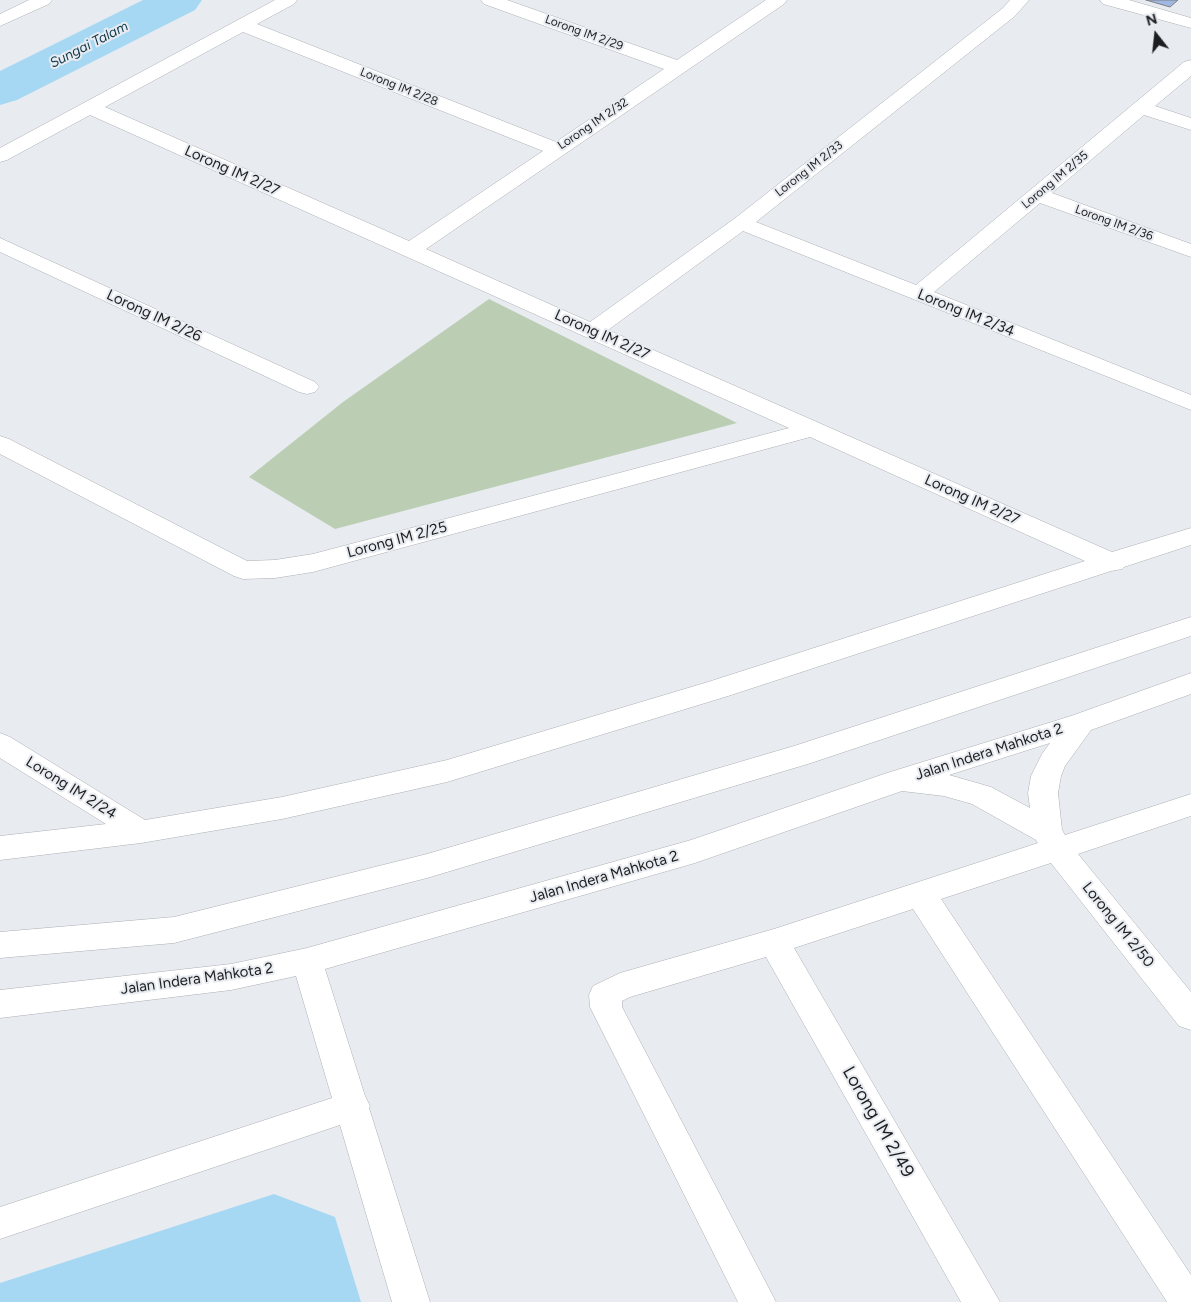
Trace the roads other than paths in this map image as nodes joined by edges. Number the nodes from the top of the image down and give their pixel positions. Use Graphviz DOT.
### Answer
graph roads {
  1 [pos="44,0"];
  2 [pos="288,0"];
  3 [pos="490,0"];
  4 [pos="778,0"];
  5 [pos="1020,0"];
  6 [pos="1109,0"];
  7 [pos="1185,16"];
  8 [pos="0,21"];
  9 [pos="242,25"];
  10 [pos="1191,66"];
  11 [pos="678,67"];
  12 [pos="91,108"];
  13 [pos="1141,108"];
  14 [pos="1191,124"];
  15 [pos="556,149"];
  16 [pos="0,156"];
  17 [pos="1036,195"];
  18 [pos="741,223"];
  19 [pos="0,244"];
  20 [pos="410,250"];
  21 [pos="1191,252"];
  22 [pos="919,294"];
  23 [pos="592,331"];
  24 [pos="307,387"];
  25 [pos="1191,403"];
  26 [pos="813,429"];
  27 [pos="0,444"];
  28 [pos="1191,536"];
  29 [pos="1113,562"];
  30 [pos="1191,626"];
  31 [pos="1191,683"];
  32 [pos="1081,723"];
  33 [pos="0,744"];
  34 [pos="897,781"];
  35 [pos="1191,805"];
  36 [pos="141,832"];
  37 [pos="1052,840"];
  38 [pos="0,848"];
  39 [pos="920,895"];
  40 [pos="774,942"];
  41 [pos="0,945"];
  42 [pos="308,961"];
  43 [pos="0,1004"];
  44 [pos="1191,1016"];
  45 [pos="353,1106"];
  46 [pos="0,1223"];
  47 [pos="412,1302"];
  48 [pos="757,1302"];
  49 [pos="981,1302"];
  50 [pos="1188,1302"];
  1 -- 8 [label="street"];
  2 -- 9 [label="street"];
  3 -- 11 [label="street, Lorong IM 2/29"];
  4 -- 11 [label="street, Lorong IM 2/32"];
  5 -- 18 [label="street, Lorong IM 2/33"];
  6 -- 7 [label="street"];
  9 -- 12 [label="street"];
  9 -- 15 [label="street, Lorong IM 2/28"];
  10 -- 13 [label="street, Lorong IM 2/35"];
  11 -- 15 [label="street, Lorong IM 2/32"];
  12 -- 16 [label="street"];
  12 -- 20 [label="street, Lorong IM 2/27"];
  13 -- 14 [label="street"];
  13 -- 17 [label="street, Lorong IM 2/35"];
  15 -- 20 [label="street, Lorong IM 2/32"];
  17 -- 21 [label="street, Lorong IM 2/36"];
  17 -- 22 [label="street, Lorong IM 2/35"];
  18 -- 22 [label="street, Lorong IM 2/34"];
  18 -- 23 [label="street, Lorong IM 2/33"];
  19 -- 24 [label="street, Lorong IM 2/26"];
  20 -- 23 [label="street, Lorong IM 2/27"];
  22 -- 25 [label="street, Lorong IM 2/34"];
  23 -- 26 [label="street, Lorong IM 2/27"];
  26 -- 27 [label="street, Lorong IM 2/25"];
  26 -- 29 [label="street, Lorong IM 2/27"];
  28 -- 29 [label="street"];
  29 -- 36 [label="street"];
  30 -- 41 [label="street"];
  31 -- 32 [label="street, Jalan Indera Mahkota 2"];
  32 -- 34 [label="street, Jalan Indera Mahkota 2"];
  32 -- 37 [label="street"];
  33 -- 36 [label="street, Lorong IM 2/24"];
  34 -- 37 [label="street"];
  34 -- 42 [label="street, Jalan Indera Mahkota 2"];
  35 -- 37 [label="street"];
  36 -- 38 [label="street"];
  37 -- 39 [label="street"];
  37 -- 44 [label="street, Lorong IM 2/50"];
  39 -- 40 [label="street"];
  39 -- 50 [label="street"];
  40 -- 48 [label="street"];
  40 -- 49 [label="street, Lorong IM 2/49"];
  42 -- 43 [label="street, Jalan Indera Mahkota 2"];
  42 -- 45 [label="street"];
  45 -- 46 [label="street"];
  45 -- 47 [label="street"];
}
